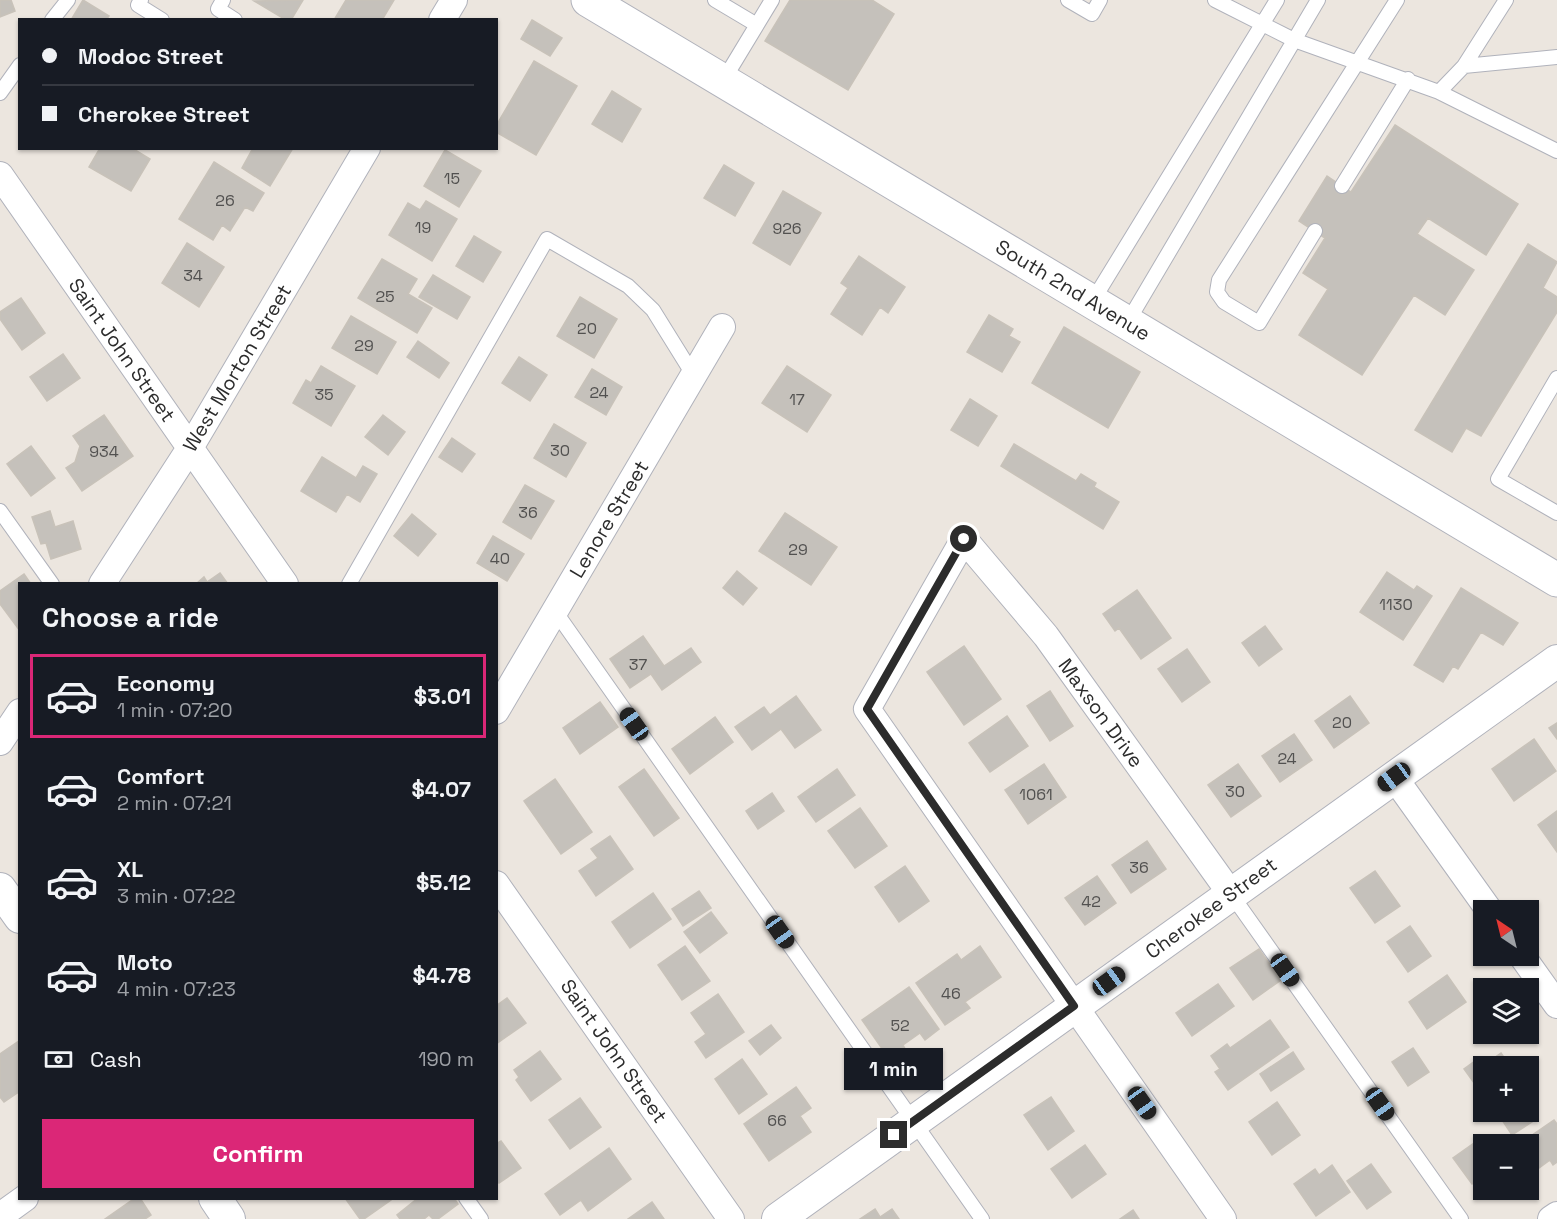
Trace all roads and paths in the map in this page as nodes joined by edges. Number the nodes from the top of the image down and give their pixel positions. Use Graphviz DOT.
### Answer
graph roads {
  1 [pos="68,0"];
  2 [pos="223,0"];
  3 [pos="454,0"];
  4 [pos="588,0"];
  5 [pos="715,0"];
  6 [pos="772,0"];
  7 [pos="1068,0"];
  8 [pos="1100,0"];
  9 [pos="1215,0"];
  10 [pos="1277,0"];
  11 [pos="1318,0"];
  12 [pos="1397,0"];
  13 [pos="1506,0"];
  14 [pos="136,2"];
  15 [pos="54,18"];
  16 [pos="159,18"];
  17 [pos="232,18"];
  18 [pos="443,18"];
  19 [pos="756,25"];
  20 [pos="1261,25"];
  21 [pos="1294,40"];
  22 [pos="1557,57"];
  23 [pos="1358,61"];
  24 [pos="1464,66"];
  25 [pos="18,68"];
  26 [pos="1408,79"];
  27 [pos="723,81"];
  28 [pos="1439,92"];
  29 [pos="0,93"];
  30 [pos="366,150"];
  31 [pos="1557,151"];
  32 [pos="0,175"];
  33 [pos="1342,186"];
  34 [pos="1315,231"];
  35 [pos="1092,302"];
  36 [pos="1127,323"];
  37 [pos="722,327"];
  38 [pos="694,376"];
  39 [pos="1557,378"];
  40 [pos="190,448"];
  41 [pos="0,512"];
  42 [pos="1557,513"];
  43 [pos="1557,580"];
  44 [pos="51,582"];
  45 [pos="103,582"];
  46 [pos="284,582"];
  47 [pos="350,582"];
  48 [pos="555,610"];
  49 [pos="1557,661"];
  50 [pos="498,708"];
  51 [pos="18,715"];
  52 [pos="0,742"];
  53 [pos="1394,777"];
  54 [pos="498,887"];
  55 [pos="0,888"];
  56 [pos="1231,894"];
  57 [pos="1483,900"];
  58 [pos="18,914"];
  59 [pos="1529,966"];
  60 [pos="1557,1005"];
  61 [pos="1074,1006"];
  62 [pos="913,1121"];
  63 [pos="22,1200"];
  64 [pos="216,1200"];
  65 [pos="467,1200"];
  66 [pos="1557,1215"];
  67 [pos="0,1216"];
  68 [pos="229,1219"];
  69 [pos="481,1219"];
  70 [pos="731,1219"];
  71 [pos="778,1219"];
  72 [pos="982,1219"];
  73 [pos="1223,1219"];
  74 [pos="1461,1219"];
  75 [pos="1551,1219"];
  1 -- 15 [label="lane"];
  2 -- 17 [label="lane"];
  3 -- 18 [label="street"];
  4 -- 27 [label="main road, South 2nd Avenue"];
  5 -- 19 [label="lane"];
  6 -- 19 [label="lane"];
  7 -- 8 [label="lane"];
  9 -- 20 [label="lane"];
  10 -- 20 [label="lane"];
  11 -- 21 [label="lane"];
  12 -- 23 [label="lane"];
  13 -- 24 [label="lane"];
  14 -- 16 [label="lane"];
  19 -- 27 [label="lane"];
  20 -- 21 [label="lane"];
  20 -- 35 [label="lane"];
  21 -- 23 [label="lane"];
  21 -- 36 [label="lane"];
  22 -- 24 [label="lane"];
  23 -- 26 [label="lane"];
  23 -- 34 [label="lane"];
  24 -- 28 [label="lane"];
  25 -- 29 [label="lane"];
  26 -- 28 [label="lane"];
  26 -- 33 [label="lane"];
  27 -- 35 [label="main road, South 2nd Avenue"];
  28 -- 31 [label="lane"];
  30 -- 40 [label="street, West Morton Street"];
  32 -- 40 [label="street, Saint John Street"];
  35 -- 36 [label="main road, South 2nd Avenue"];
  36 -- 43 [label="main road, South 2nd Avenue"];
  37 -- 38 [label="street, Lenore Street"];
  38 -- 47 [label="lane"];
  38 -- 48 [label="street, Lenore Street"];
  39 -- 42 [label="lane"];
  40 -- 45 [label="street, West Morton Street"];
  40 -- 46 [label="street, Saint John Street"];
  41 -- 44 [label="lane"];
  48 -- 50 [label="street, Lenore Street"];
  48 -- 62 [label="lane"];
  49 -- 53 [label="street, Cherokee Street"];
  51 -- 52 [label="street"];
  53 -- 56 [label="street, Cherokee Street"];
  53 -- 57 [label="street"];
  54 -- 70 [label="street, Saint John Street"];
  55 -- 58 [label="street"];
  56 -- 61 [label="street, Cherokee Street"];
  56 -- 61 [label="street, Maxson Drive"];
  56 -- 74 [label="lane"];
  59 -- 60 [label="street"];
  61 -- 62 [label="street, Cherokee Street"];
  61 -- 73 [label="street"];
  62 -- 71 [label="street, Cherokee Street"];
  62 -- 72 [label="lane"];
  63 -- 67 [label="street"];
  64 -- 68 [label="street"];
  65 -- 69 [label="lane"];
  66 -- 75 [label="street"];
}
